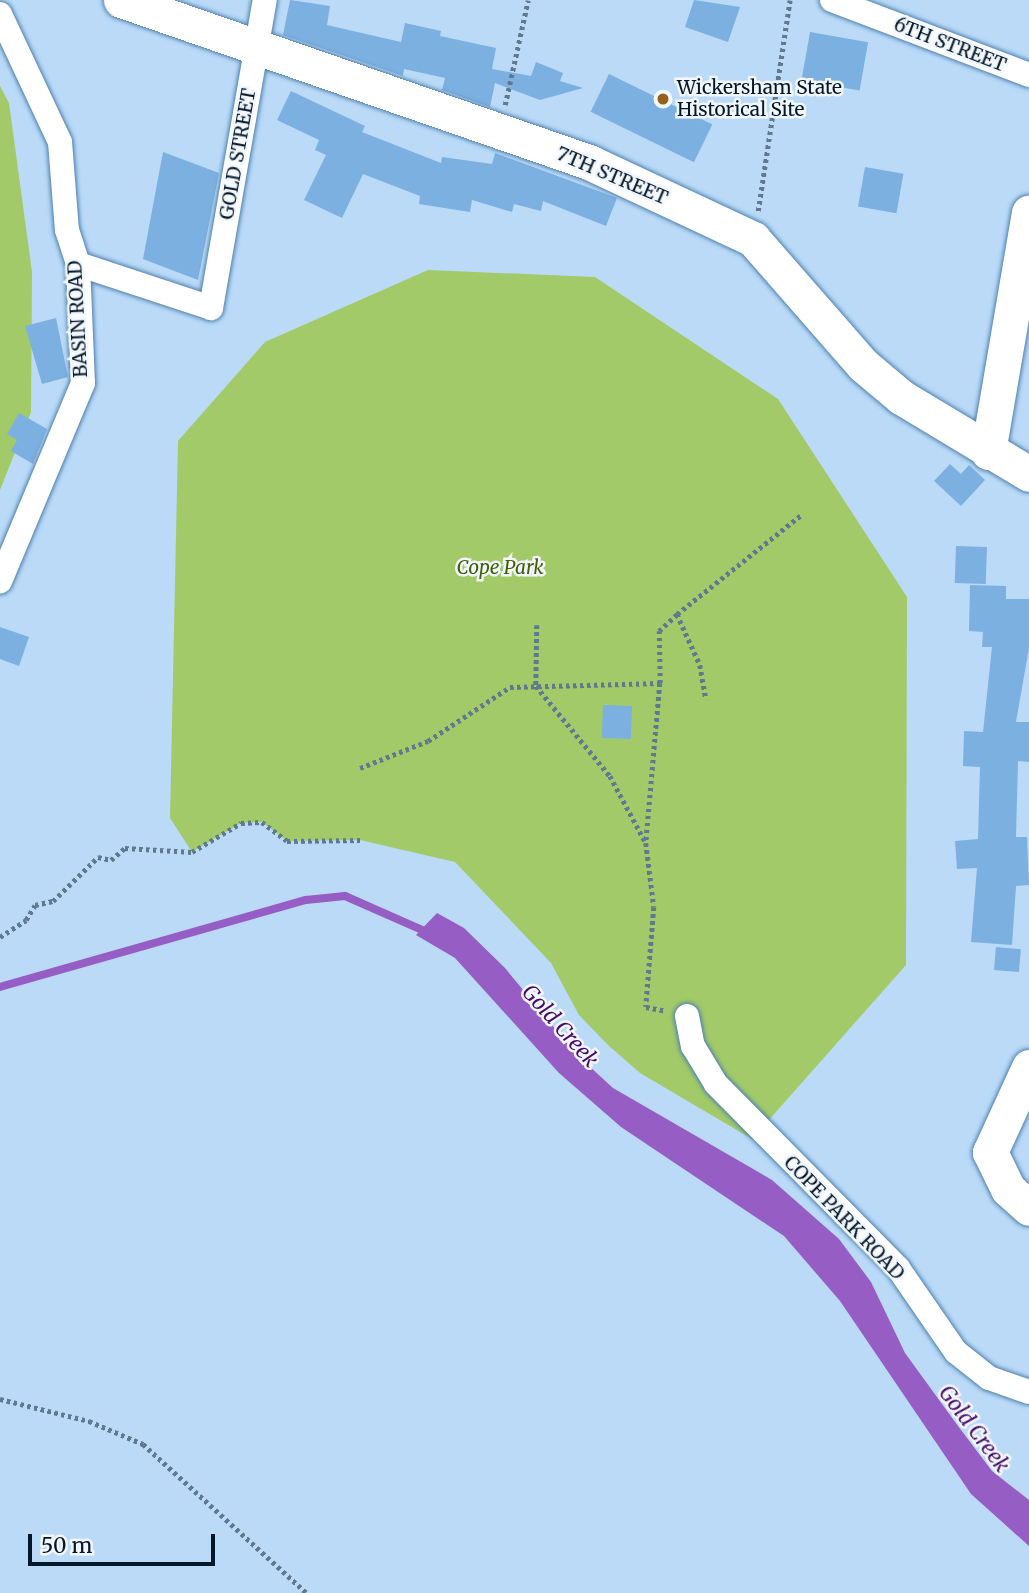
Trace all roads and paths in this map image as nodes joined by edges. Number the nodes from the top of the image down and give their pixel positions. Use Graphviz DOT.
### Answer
graph roads {
  1 [pos="121,0"];
  2 [pos="265,0"];
  3 [pos="528,0"];
  4 [pos="790,0"];
  5 [pos="832,0"];
  6 [pos="0,14"];
  7 [pos="256,49"];
  8 [pos="1029,75"];
  9 [pos="499,131"];
  10 [pos="1029,212"];
  11 [pos="753,239"];
  12 [pos="78,264"];
  13 [pos="1019,344"];
  14 [pos="988,452"];
  15 [pos="1029,474"];
  16 [pos="801,515"];
  17 [pos="0,581"];
  18 [pos="677,614"];
  19 [pos="537,625"];
  20 [pos="660,683"];
  21 [pos="536,686"];
  22 [pos="706,699"];
  23 [pos="360,768"];
  24 [pos="360,839"];
  25 [pos="646,843"];
  26 [pos="0,937"];
  27 [pos="679,1014"];
  28 [pos="1029,1067"];
  29 [pos="1029,1208"];
  30 [pos="1029,1392"];
  31 [pos="0,1399"];
  32 [pos="307,1593"];
  1 -- 7 [label="street, 7TH STREET"];
  2 -- 7 [label="street, GOLD STREET"];
  3 -- 9 [label="path"];
  4 -- 11 [label="path"];
  5 -- 8 [label="street, 6TH STREET"];
  6 -- 12 [label="street, BASIN ROAD"];
  7 -- 9 [label="street, 7TH STREET"];
  7 -- 12 [label="street, GOLD STREET"];
  9 -- 11 [label="street, 7TH STREET"];
  10 -- 13 [label="street"];
  11 -- 14 [label="street, 7TH STREET"];
  12 -- 17 [label="street, BASIN ROAD"];
  13 -- 14 [label="street"];
  14 -- 15 [label="street, 7TH STREET"];
  16 -- 18 [label="path"];
  18 -- 20 [label="path"];
  18 -- 22 [label="path"];
  19 -- 21 [label="path"];
  20 -- 21 [label="path"];
  20 -- 25 [label="path"];
  21 -- 23 [label="path"];
  21 -- 25 [label="path"];
  24 -- 26 [label="path"];
  25 -- 27 [label="path"];
  27 -- 30 [label="street, COPE PARK ROAD"];
  28 -- 29 [label="street"];
  31 -- 32 [label="path"];
}
